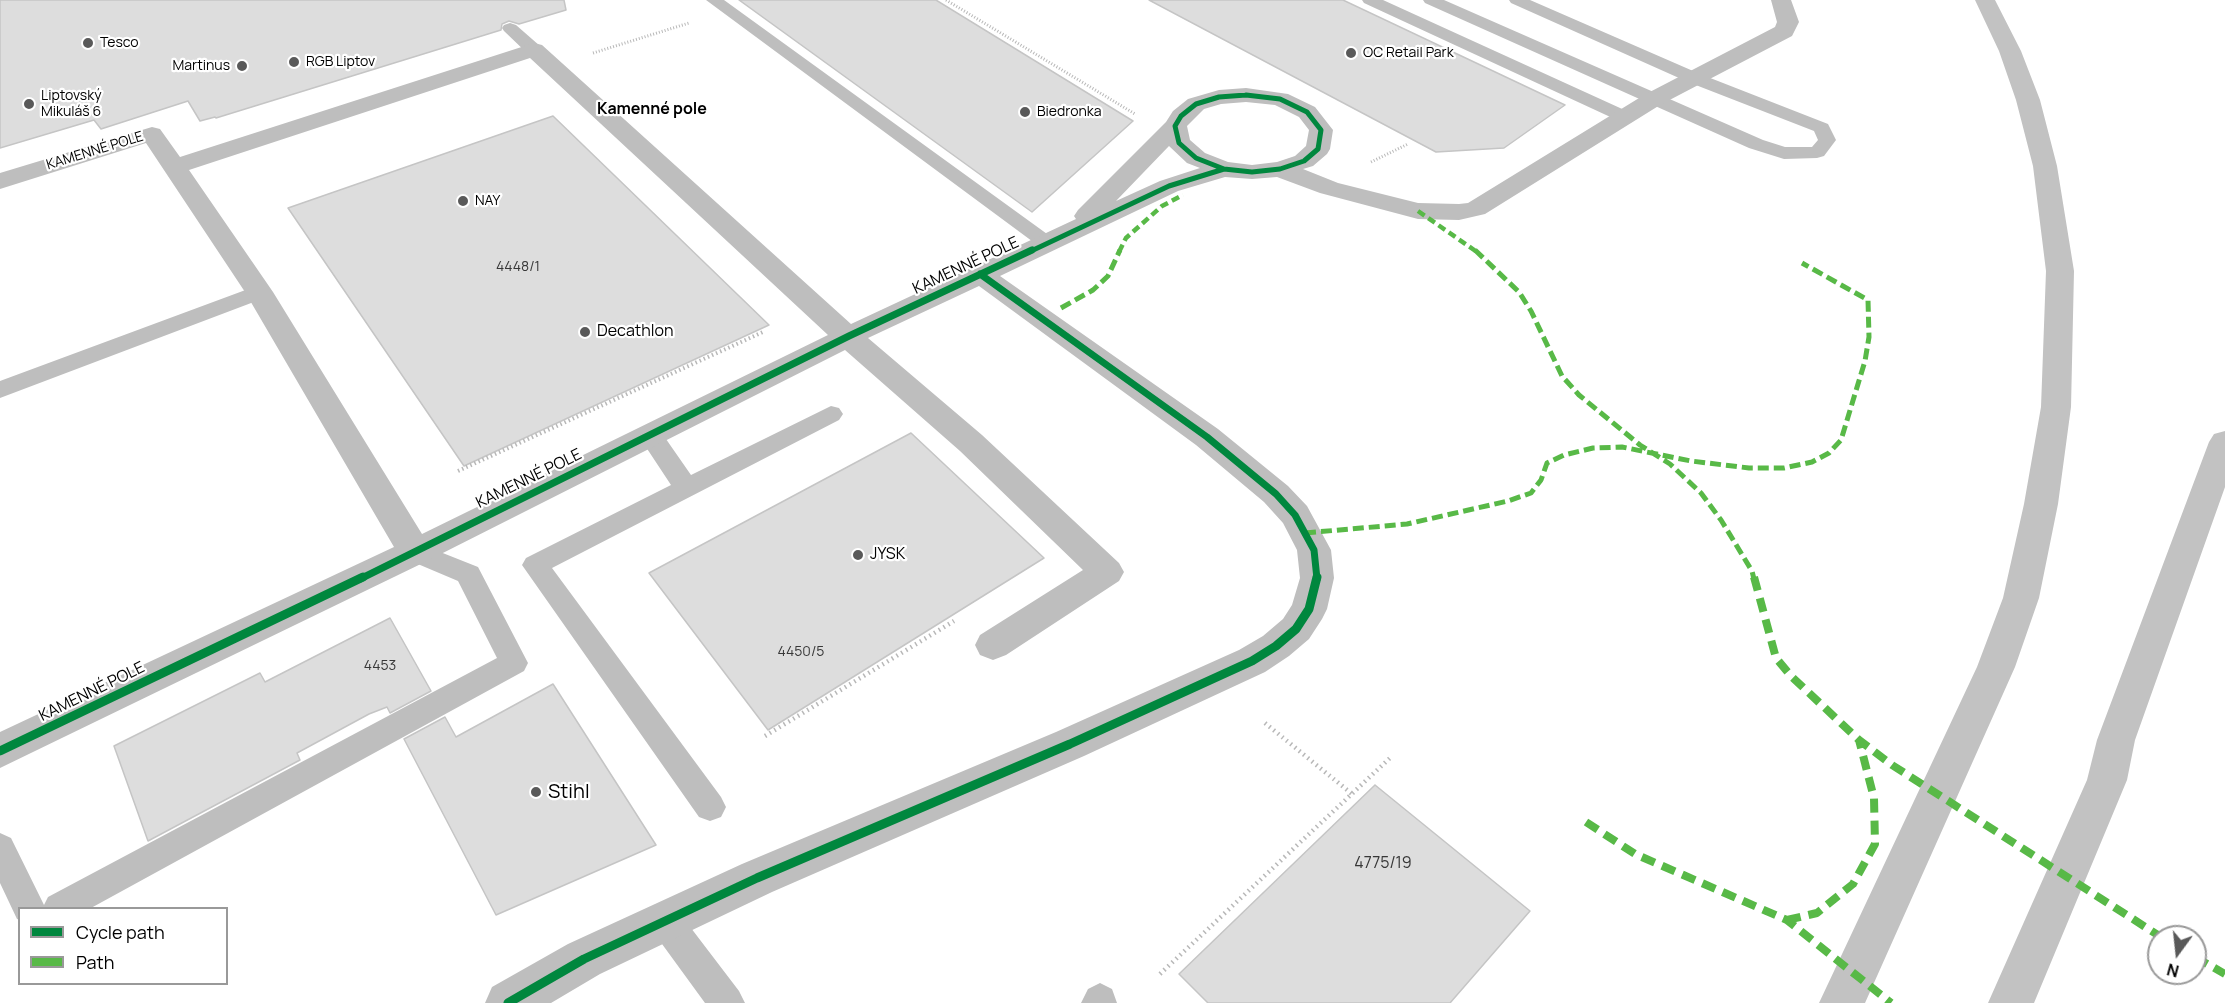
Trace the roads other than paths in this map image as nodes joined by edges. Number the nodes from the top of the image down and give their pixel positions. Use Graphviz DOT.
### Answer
graph roads {
  1 [pos="714,0"];
  2 [pos="1370,0"];
  3 [pos="1431,0"];
  4 [pos="1517,0"];
  5 [pos="1985,0"];
  6 [pos="1778,5"];
  7 [pos="510,28"];
  8 [pos="534,50"];
  9 [pos="1694,78"];
  10 [pos="1652,100"];
  11 [pos="1625,117"];
  12 [pos="1175,126"];
  13 [pos="1331,159"];
  14 [pos="175,167"];
  15 [pos="1224,169"];
  16 [pos="1280,169"];
  17 [pos="0,181"];
  18 [pos="1397,205"];
  19 [pos="1059,238"];
  20 [pos="980,274"];
  21 [pos="260,292"];
  22 [pos="849,336"];
  23 [pos="0,390"];
  24 [pos="831,414"];
  25 [pos="650,435"];
  26 [pos="2225,442"];
  27 [pos="687,488"];
  28 [pos="415,552"];
  29 [pos="993,645"];
  30 [pos="0,751"];
  31 [pos="710,807"];
  32 [pos="0,848"];
  33 [pos="28,907"];
  34 [pos="64,907"];
  35 [pos="666,922"];
  36 [pos="508,1003"];
  37 [pos="727,1003"];
  38 [pos="1842,1003"];
  39 [pos="2011,1003"];
  1 -- 19 [label="lane"];
  2 -- 11 [label="lane"];
  3 -- 10 [label="lane"];
  4 -- 9 [label="lane"];
  5 -- 38 [label="main road"];
  6 -- 9 [label="street"];
  7 -- 8 [label="lane"];
  8 -- 14 [label="street"];
  8 -- 22 [label="street"];
  9 -- 10 [label="street"];
  9 -- 10 [label="lane"];
  10 -- 11 [label="street"];
  11 -- 18 [label="street"];
  12 -- 13 [label="street"];
  12 -- 15 [label="street"];
  12 -- 19 [label="street"];
  13 -- 16 [label="street"];
  13 -- 18 [label="street"];
  14 -- 17 [label="street, KAMENNÉ POLE"];
  14 -- 21 [label="street, KAMENNÉ POLE"];
  15 -- 16 [label="street"];
  15 -- 19 [label="street, KAMENNÉ POLE"];
  16 -- 18 [label="street"];
  19 -- 20 [label="street, KAMENNÉ POLE"];
  20 -- 22 [label="street, KAMENNÉ POLE"];
  20 -- 35 [label="street"];
  21 -- 23 [label="lane"];
  21 -- 28 [label="street, KAMENNÉ POLE"];
  22 -- 25 [label="street, KAMENNÉ POLE"];
  22 -- 29 [label="street"];
  24 -- 27 [label="lane"];
  25 -- 27 [label="lane"];
  25 -- 28 [label="street, KAMENNÉ POLE"];
  26 -- 39 [label="main road"];
  27 -- 31 [label="lane"];
  28 -- 30 [label="street, KAMENNÉ POLE"];
  28 -- 34 [label="lane"];
  32 -- 33 [label="lane"];
  35 -- 36 [label="street"];
  35 -- 37 [label="lane"];
}
